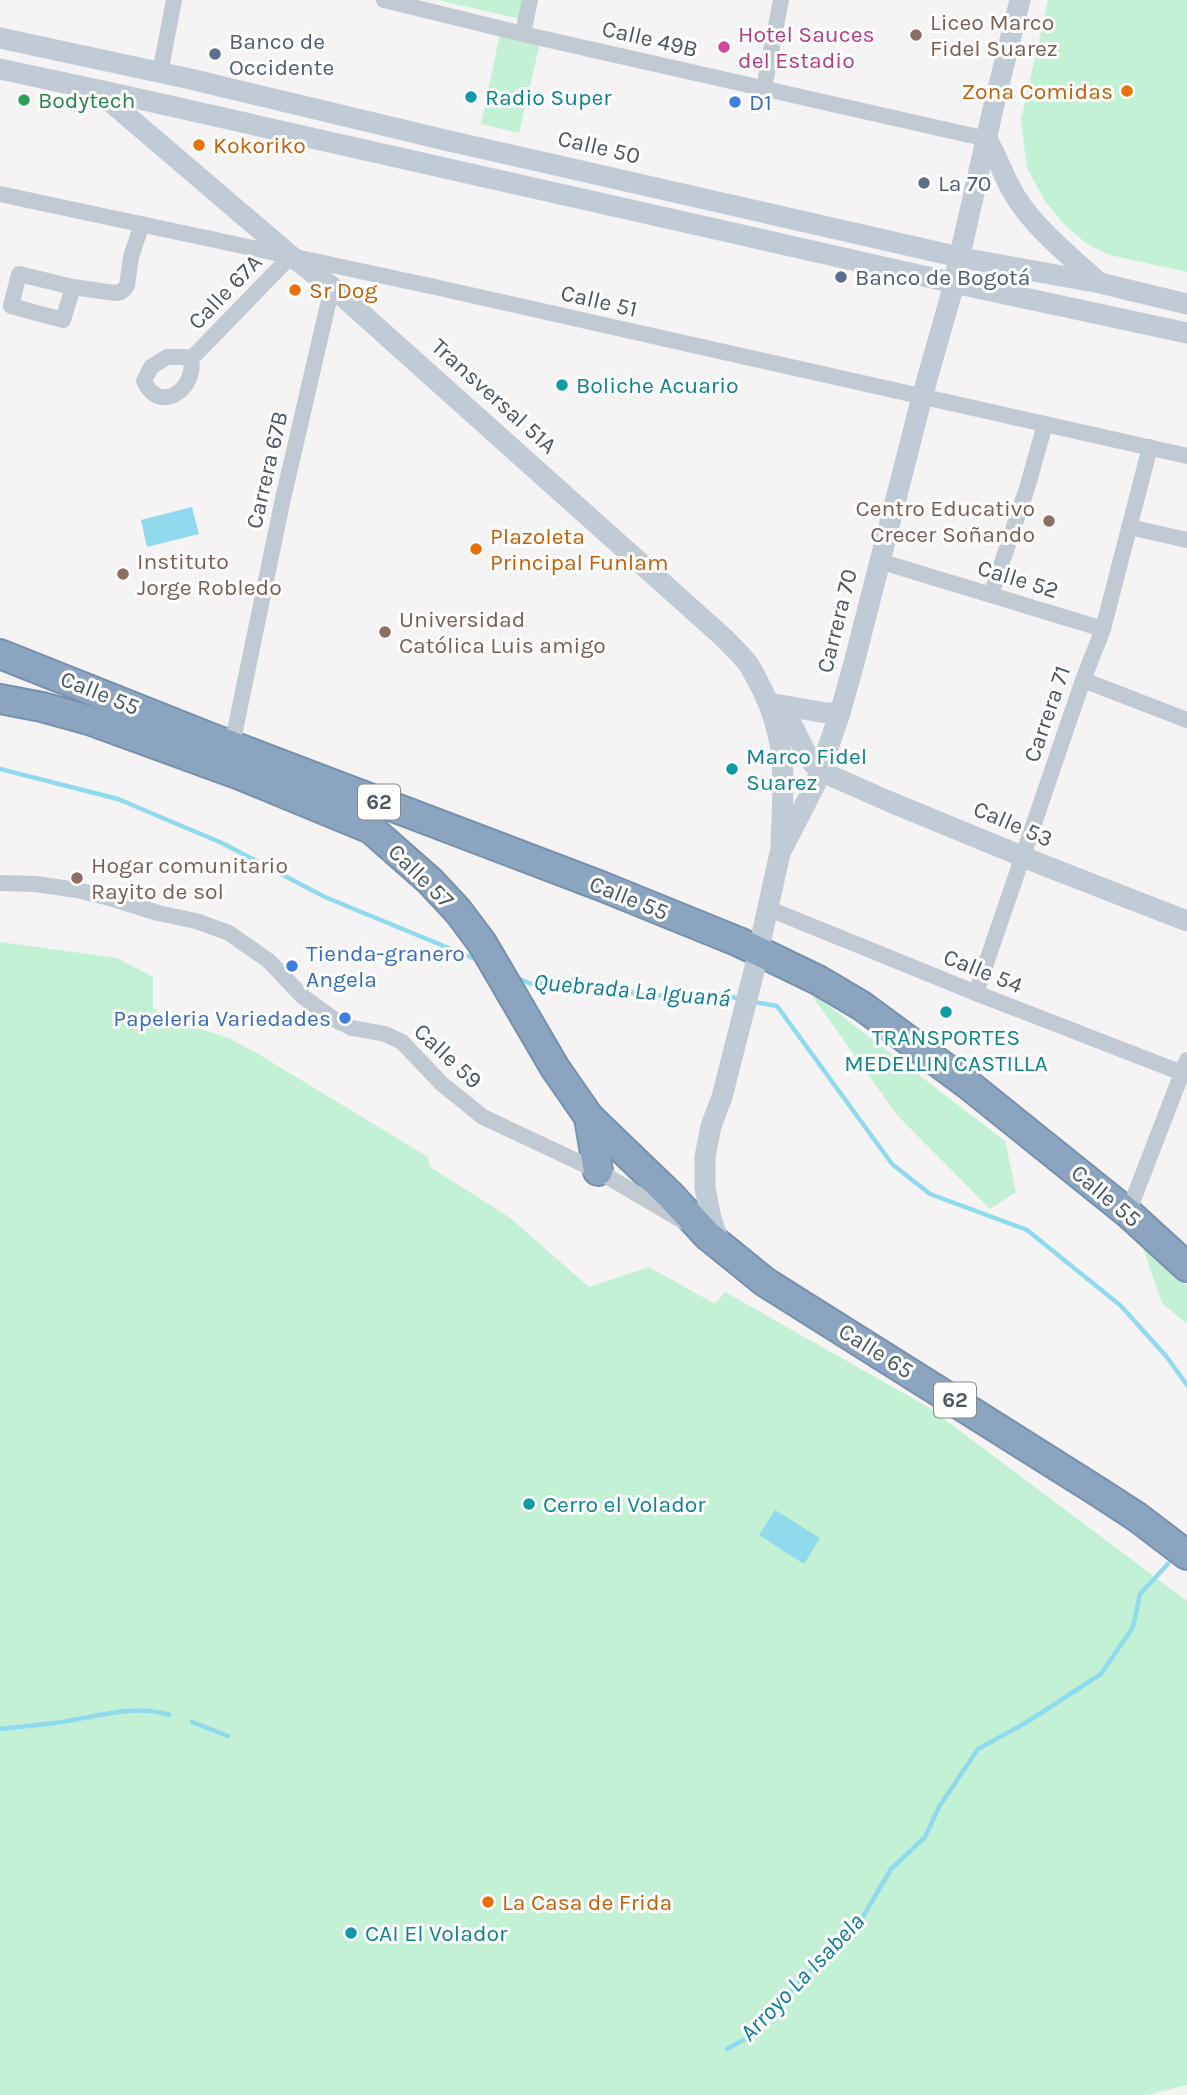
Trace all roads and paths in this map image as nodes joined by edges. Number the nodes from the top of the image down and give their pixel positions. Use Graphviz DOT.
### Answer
graph roads {
  1 [pos="174,0"];
  2 [pos="530,0"];
  3 [pos="782,0"];
  4 [pos="1020,0"];
  5 [pos="394,1"];
  6 [pos="523,34"];
  7 [pos="0,38"];
  8 [pos="0,69"];
  9 [pos="160,73"];
  10 [pos="764,88"];
  11 [pos="98,91"];
  12 [pos="126,96"];
  13 [pos="987,139"];
  14 [pos="0,194"];
  15 [pos="142,224"];
  16 [pos="291,256"];
  17 [pos="960,257"];
  18 [pos="954,283"];
  19 [pos="1100,283"];
  20 [pos="332,287"];
  21 [pos="73,288"];
  22 [pos="1187,304"];
  23 [pos="1187,333"];
  24 [pos="191,359"];
  25 [pos="912,395"];
  26 [pos="1045,424"];
  27 [pos="1150,447"];
  28 [pos="1187,456"];
  29 [pos="1129,527"];
  30 [pos="1187,540"];
  31 [pos="879,561"];
  32 [pos="991,595"];
  33 [pos="1103,629"];
  34 [pos="0,654"];
  35 [pos="1083,680"];
  36 [pos="0,699"];
  37 [pos="769,703"];
  38 [pos="840,713"];
  39 [pos="1187,720"];
  40 [pos="232,745"];
  41 [pos="820,771"];
  42 [pos="384,804"];
  43 [pos="370,829"];
  44 [pos="780,853"];
  45 [pos="1023,856"];
  46 [pos="0,883"];
  47 [pos="767,908"];
  48 [pos="1187,921"];
  49 [pos="756,961"];
  50 [pos="976,993"];
  51 [pos="1184,1067"];
  52 [pos="590,1117"];
  53 [pos="598,1171"];
  54 [pos="1128,1213"];
  55 [pos="714,1241"];
  56 [pos="1187,1267"];
  57 [pos="1187,1555"];
  1 -- 9 [label="street"];
  2 -- 6 [label="street"];
  3 -- 10 [label="street"];
  4 -- 13 [label="main road, Carrera 70"];
  5 -- 6 [label="street, Calle 49B"];
  6 -- 10 [label="street, Calle 49B"];
  7 -- 9 [label="main road, Calle 50"];
  8 -- 11 [label="main road"];
  9 -- 12 [label="main road"];
  9 -- 17 [label="main road, Calle 50"];
  10 -- 13 [label="street, Calle 49B"];
  11 -- 12 [label="main road"];
  11 -- 16 [label="main road, Transversal 51A"];
  12 -- 18 [label="main road"];
  13 -- 17 [label="main road, Carrera 70"];
  13 -- 19 [label="main road"];
  14 -- 15 [label="street, Calle 51"];
  15 -- 16 [label="street, Calle 51"];
  15 -- 21 [label="street"];
  16 -- 20 [label="main road, Transversal 51A"];
  16 -- 24 [label="street, Calle 67A"];
  16 -- 25 [label="street, Calle 51"];
  17 -- 18 [label="main road, Carrera 70"];
  17 -- 19 [label="main road, Calle 50"];
  18 -- 23 [label="main road"];
  18 -- 25 [label="main road, Carrera 70"];
  19 -- 22 [label="main road, Calle 50"];
  20 -- 37 [label="main road, Transversal 51A"];
  20 -- 40 [label="street, Carrera 67B"];
  25 -- 26 [label="street, Calle 51"];
  25 -- 31 [label="main road, Carrera 70"];
  26 -- 27 [label="street, Calle 51"];
  26 -- 32 [label="street"];
  27 -- 28 [label="street, Calle 51"];
  27 -- 29 [label="street, Carrera 71"];
  29 -- 30 [label="street"];
  29 -- 33 [label="street, Carrera 71"];
  31 -- 32 [label="street, Calle 52"];
  31 -- 38 [label="main road, Carrera 70"];
  32 -- 33 [label="street, Calle 52"];
  33 -- 35 [label="street, Carrera 71"];
  34 -- 40 [label="highway, Calle 55 / 62"];
  35 -- 39 [label="street"];
  35 -- 45 [label="street, Carrera 71"];
  36 -- 43 [label="highway, Calle 57 / 62"];
  37 -- 38 [label="main road"];
  37 -- 41 [label="main road, Transversal 51A"];
  37 -- 44 [label="main road"];
  38 -- 41 [label="main road, Carrera 70"];
  40 -- 42 [label="highway, Calle 55 / 62"];
  41 -- 44 [label="main road, Carrera 70"];
  41 -- 45 [label="main road, Calle 53"];
  42 -- 43 [label="highway"];
  42 -- 49 [label="highway, Calle 55 / 62"];
  43 -- 52 [label="highway, Calle 57 / 62"];
  44 -- 47 [label="main road, Carrera 70"];
  45 -- 48 [label="main road, Calle 53"];
  45 -- 50 [label="street, Carrera 71"];
  46 -- 53 [label="street, Calle 59"];
  47 -- 49 [label="main road, Carrera 70"];
  47 -- 50 [label="street, Calle 54"];
  49 -- 54 [label="highway, Calle 55 / 62"];
  49 -- 55 [label="main road, Carrera 70"];
  50 -- 51 [label="street, Calle 54"];
  51 -- 54 [label="street"];
  52 -- 53 [label="highway"];
  52 -- 55 [label="highway, Calle 57 / 62"];
  53 -- 55 [label="street, Calle 59"];
  54 -- 56 [label="highway, Calle 55 / 62"];
  55 -- 57 [label="highway, Calle 65 / 62"];
}
